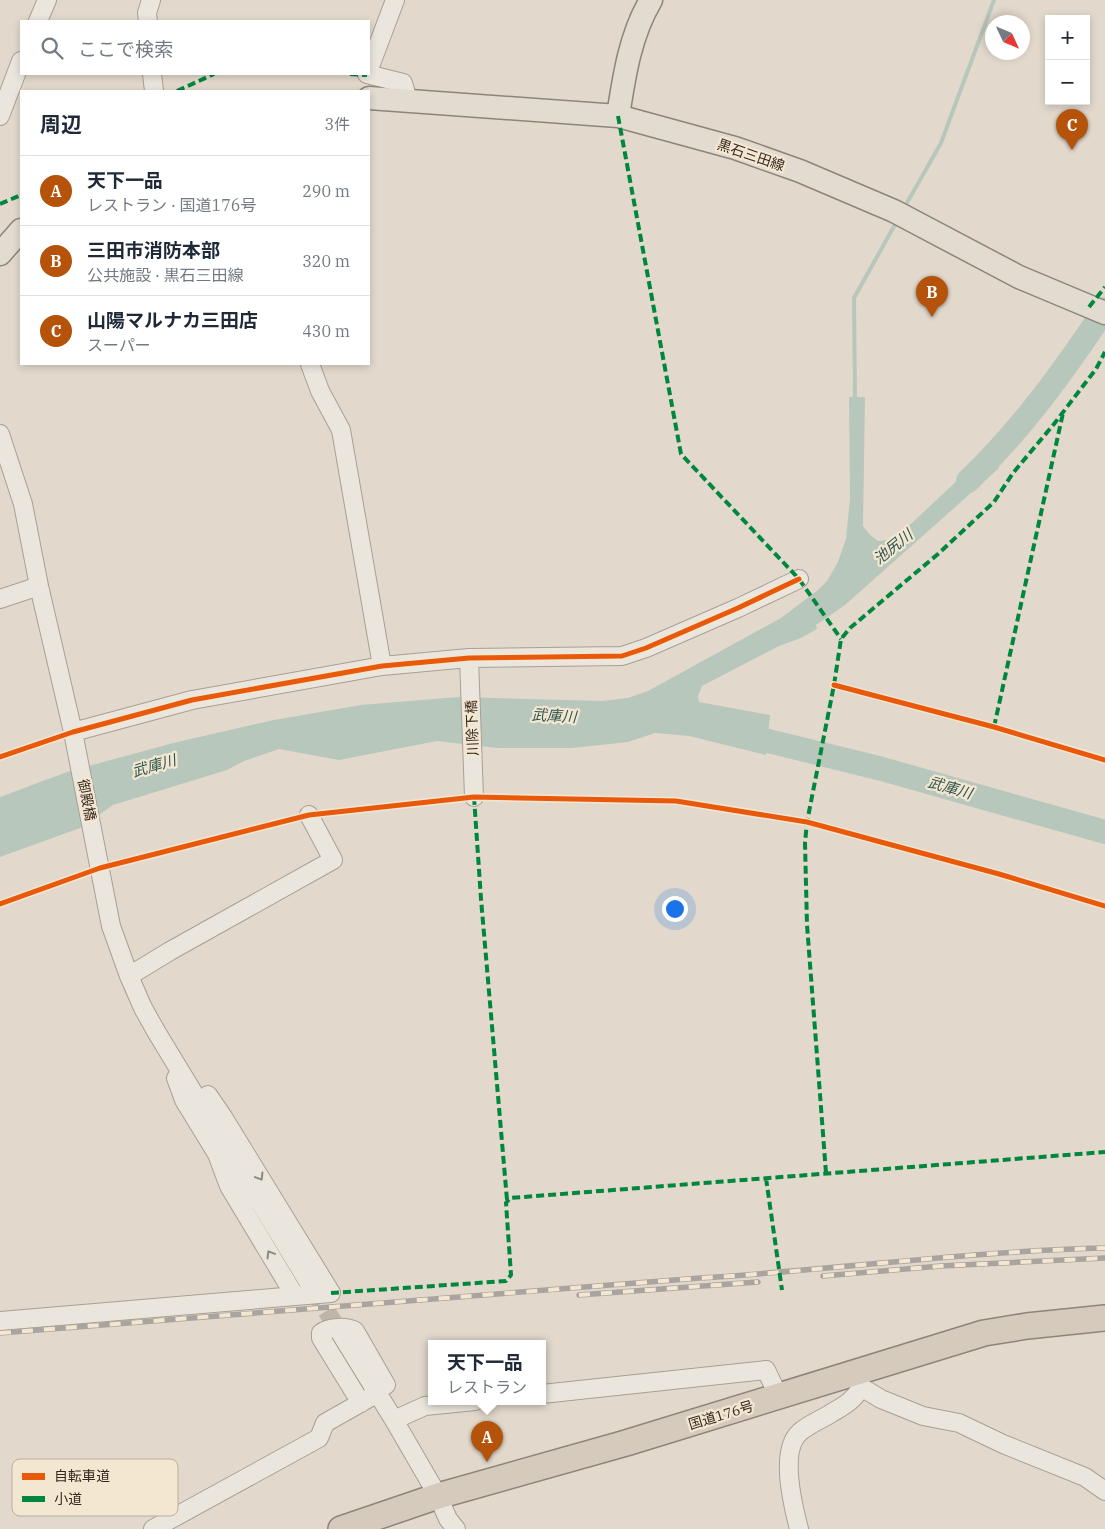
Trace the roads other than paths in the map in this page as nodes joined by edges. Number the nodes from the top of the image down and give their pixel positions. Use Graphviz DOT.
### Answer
graph roads {
  1 [pos="47,0"];
  2 [pos="151,0"];
  3 [pos="395,0"];
  4 [pos="651,0"];
  5 [pos="38,20"];
  6 [pos="148,20"];
  7 [pos="20,64"];
  8 [pos="370,66"];
  9 [pos="152,75"];
  10 [pos="370,75"];
  11 [pos="154,90"];
  12 [pos="370,98"];
  13 [pos="408,100"];
  14 [pos="0,116"];
  15 [pos="618,116"];
  16 [pos="20,231"];
  17 [pos="0,254"];
  18 [pos="1097,310"];
  19 [pos="310,365"];
  20 [pos="0,434"];
  21 [pos="799,579"];
  22 [pos="39,586"];
  23 [pos="0,599"];
  24 [pos="469,658"];
  25 [pos="382,666"];
  26 [pos="73,732"];
  27 [pos="474,797"];
  28 [pos="309,815"];
  29 [pos="129,976"];
  30 [pos="169,1054"];
  31 [pos="312,1288"];
  32 [pos="295,1296"];
  33 [pos="1105,1318"];
  34 [pos="0,1321"];
  35 [pos="341,1334"];
  36 [pos="857,1380"];
  37 [pos="378,1393"];
  38 [pos="546,1394"];
  39 [pos="779,1397"];
  40 [pos="361,1403"];
  41 [pos="434,1405"];
  42 [pos="399,1418"];
  43 [pos="1105,1491"];
  44 [pos="438,1496"];
  45 [pos="178,1515"];
  46 [pos="177,1516"];
  47 [pos="153,1529"];
  48 [pos="341,1529"];
  49 [pos="456,1529"];
  50 [pos="799,1529"];
  1 -- 5 [label="street"];
  2 -- 6 [label="street"];
  3 -- 8 [label="street"];
  4 -- 15 [label="main road"];
  7 -- 14 [label="street"];
  9 -- 11 [label="street"];
  10 -- 13 [label="street"];
  12 -- 13 [label="main road, 黒石三田線"];
  13 -- 15 [label="main road, 黒石三田線"];
  15 -- 18 [label="main road, 黒石三田線"];
  16 -- 17 [label="main road"];
  19 -- 25 [label="street"];
  20 -- 22 [label="street, 御殿橋"];
  21 -- 24 [label="street"];
  22 -- 23 [label="street"];
  22 -- 26 [label="street, 御殿橋"];
  24 -- 25 [label="street"];
  24 -- 27 [label="street, 川除下橋"];
  25 -- 26 [label="street"];
  26 -- 29 [label="street, 御殿橋"];
  28 -- 29 [label="street"];
  29 -- 30 [label="street, 御殿橋"];
  30 -- 31 [label="street"];
  32 -- 30 [label="street, one-way"];
  30 -- 32 [label="street, one-way"];
  32 -- 34 [label="street"];
  33 -- 36 [label="highway, 国道176号"];
  35 -- 37 [label="street"];
  36 -- 39 [label="highway, 国道176号"];
  36 -- 43 [label="street"];
  36 -- 50 [label="street"];
  37 -- 40 [label="street"];
  37 -- 42 [label="street"];
  38 -- 39 [label="street"];
  39 -- 44 [label="highway, 国道176号"];
  40 -- 42 [label="street"];
  40 -- 45 [label="street"];
  41 -- 42 [label="street"];
  42 -- 44 [label="street"];
  44 -- 48 [label="highway, 国道176号"];
  44 -- 49 [label="street"];
  46 -- 47 [label="street"];
}
